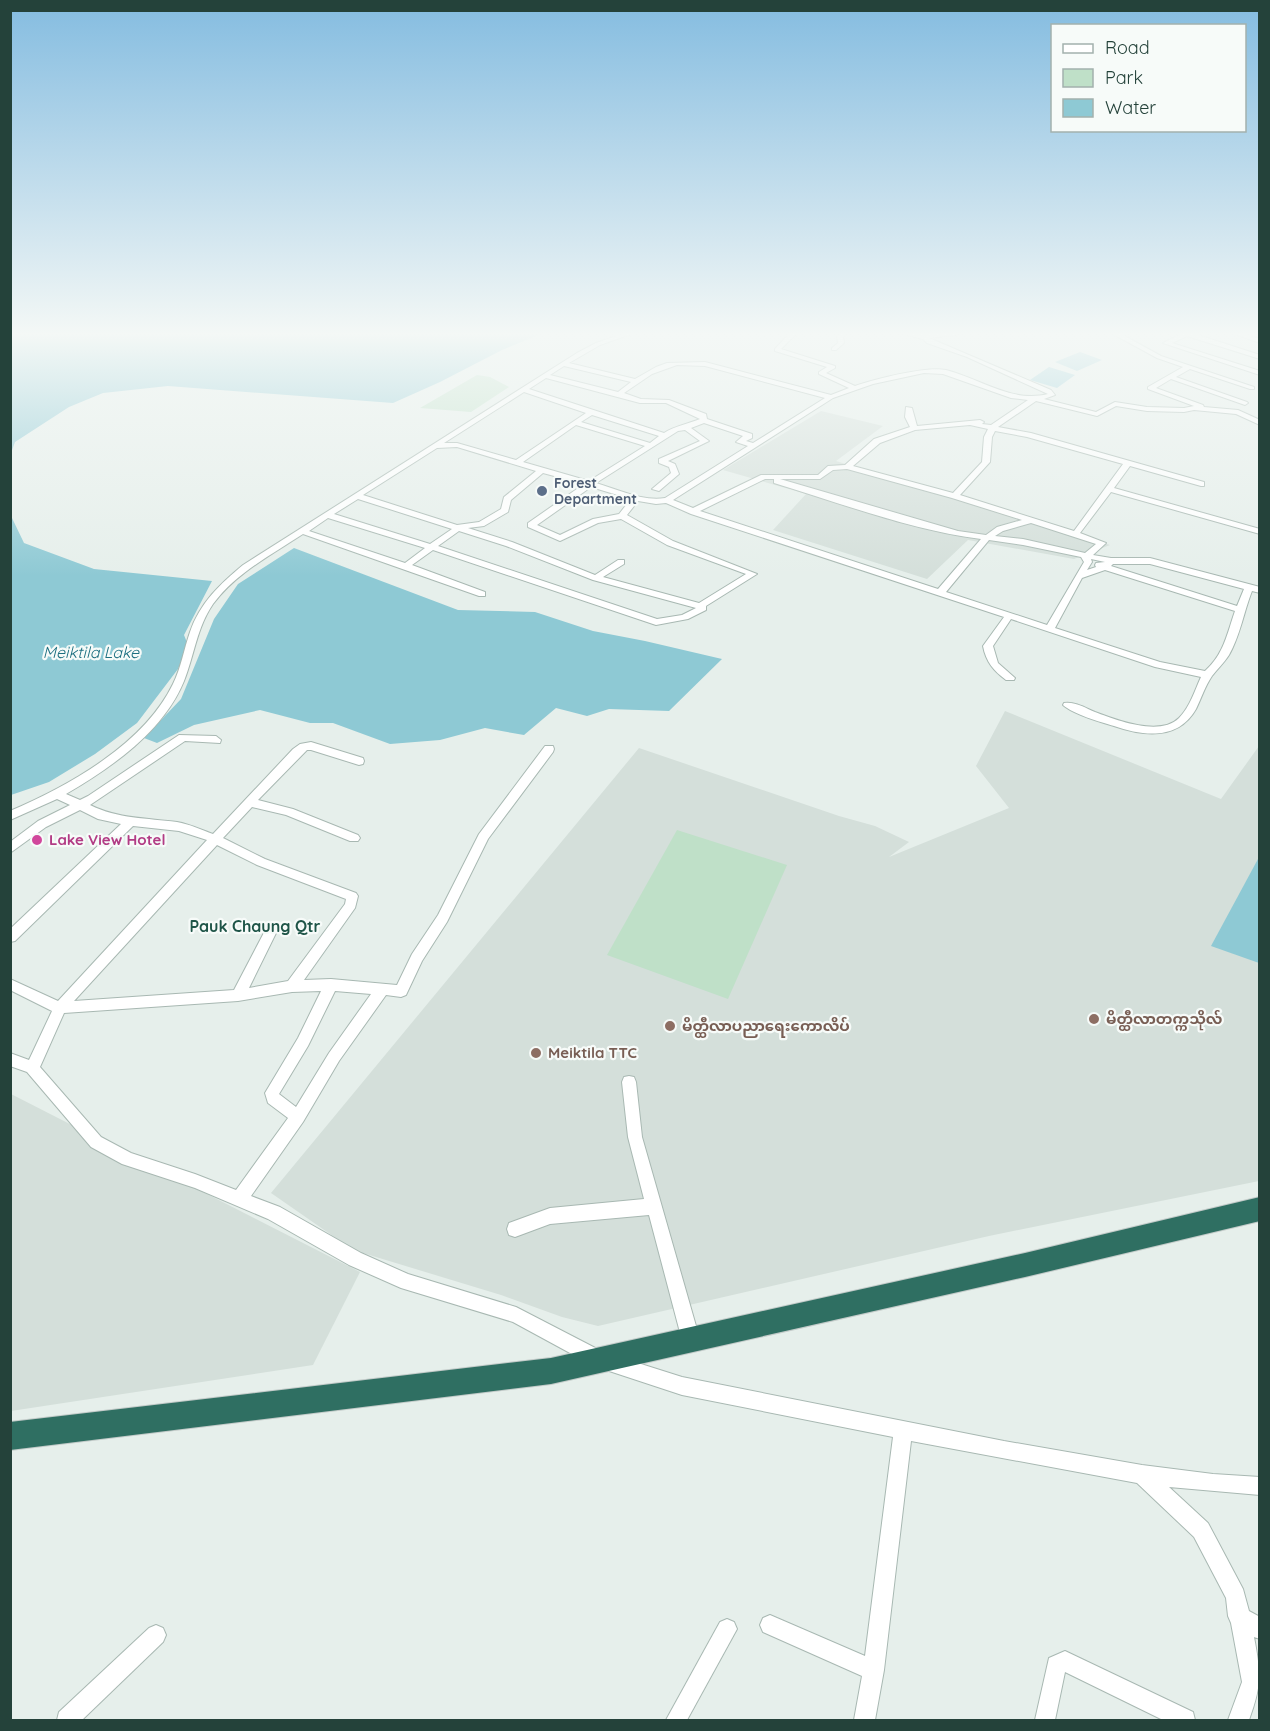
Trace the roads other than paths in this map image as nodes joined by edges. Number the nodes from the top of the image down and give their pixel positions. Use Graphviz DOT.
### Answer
graph roads {
  1 [pos="485,415"];
  2 [pos="588,415"];
  3 [pos="596,415"];
  4 [pos="701,415"];
  5 [pos="802,415"];
  6 [pos="909,415"];
  7 [pos="1010,415"];
  8 [pos="1012,415"];
  9 [pos="1244,415"];
  10 [pos="704,420"];
  11 [pos="576,423"];
  12 [pos="1260,423"];
  13 [pos="973,424"];
  14 [pos="993,427"];
  15 [pos="686,428"];
  16 [pos="914,428"];
  17 [pos="664,435"];
  18 [pos="650,445"];
  19 [pos="752,445"];
  20 [pos="436,446"];
  21 [pos="1128,463"];
  22 [pos="516,464"];
  23 [pos="847,467"];
  24 [pos="540,471"];
  25 [pos="764,477"];
  26 [pos="1201,484"];
  27 [pos="588,485"];
  28 [pos="656,489"];
  29 [pos="1109,489"];
  30 [pos="357,496"];
  31 [pos="956,496"];
  32 [pos="636,498"];
  33 [pos="667,500"];
  34 [pos="694,511"];
  35 [pos="327,514"];
  36 [pos="622,516"];
  37 [pos="1028,520"];
  38 [pos="459,527"];
  39 [pos="302,531"];
  40 [pos="1260,532"];
  41 [pos="1075,535"];
  42 [pos="987,538"];
  43 [pos="432,545"];
  44 [pos="1087,559"];
  45 [pos="621,562"];
  46 [pos="1108,564"];
  47 [pos="406,566"];
  48 [pos="1079,576"];
  49 [pos="596,578"];
  50 [pos="1249,587"];
  51 [pos="1260,590"];
  52 [pos="940,593"];
  53 [pos="482,594"];
  54 [pos="700,606"];
  55 [pos="1241,610"];
  56 [pos="1009,616"];
  57 [pos="1050,629"];
  58 [pos="1207,675"];
  59 [pos="1010,678"];
  60 [pos="1068,705"];
  61 [pos="216,740"];
  62 [pos="549,749"];
  63 [pos="359,762"];
  64 [pos="59,795"];
  65 [pos="249,802"];
  66 [pos="78,805"];
  67 [pos="10,816"];
  68 [pos="130,822"];
  69 [pos="354,838"];
  70 [pos="216,839"];
  71 [pos="10,849"];
  72 [pos="272,929"];
  73 [pos="10,937"];
  74 [pos="10,984"];
  75 [pos="331,985"];
  76 [pos="292,986"];
  77 [pos="382,990"];
  78 [pos="238,995"];
  79 [pos="60,1008"];
  80 [pos="10,1059"];
  81 [pos="32,1068"];
  82 [pos="629,1082"];
  83 [pos="298,1118"];
  84 [pos="239,1199"];
  85 [pos="654,1207"];
  86 [pos="1260,1209"];
  87 [pos="515,1228"];
  88 [pos="691,1340"];
  89 [pos="600,1360"];
  90 [pos="903,1430"];
  91 [pos="10,1436"];
  92 [pos="1142,1474"];
  93 [pos="1260,1486"];
  94 [pos="1238,1616"];
  95 [pos="770,1625"];
  96 [pos="727,1629"];
  97 [pos="1260,1629"];
  98 [pos="156,1635"];
  99 [pos="874,1670"];
  100 [pos="67,1720"];
  101 [pos="676,1720"];
  102 [pos="864,1720"];
  103 [pos="1045,1720"];
  104 [pos="1185,1720"];
  105 [pos="1239,1720"];
  1 -- 20 [label="street"];
  2 -- 11 [label="street"];
  3 -- 17 [label="street"];
  4 -- 10 [label="street"];
  5 -- 19 [label="street"];
  6 -- 16 [label="street"];
  7 -- 13 [label="street"];
  8 -- 14 [label="street"];
  9 -- 12 [label="street"];
  10 -- 15 [label="street"];
  10 -- 19 [label="street"];
  11 -- 18 [label="street"];
  11 -- 22 [label="street"];
  13 -- 14 [label="street"];
  13 -- 16 [label="street"];
  14 -- 21 [label="street"];
  14 -- 31 [label="street"];
  15 -- 17 [label="street"];
  15 -- 28 [label="street"];
  16 -- 23 [label="street"];
  17 -- 18 [label="street"];
  18 -- 27 [label="street"];
  19 -- 33 [label="street"];
  20 -- 22 [label="street"];
  20 -- 30 [label="street"];
  21 -- 26 [label="street"];
  21 -- 29 [label="street"];
  22 -- 24 [label="street"];
  23 -- 25 [label="street"];
  23 -- 31 [label="street"];
  24 -- 27 [label="street"];
  24 -- 38 [label="street"];
  25 -- 34 [label="street"];
  25 -- 42 [label="street"];
  27 -- 32 [label="street"];
  27 -- 36 [label="street"];
  29 -- 40 [label="street"];
  29 -- 41 [label="street"];
  30 -- 35 [label="street"];
  30 -- 38 [label="street"];
  31 -- 37 [label="street"];
  32 -- 33 [label="street"];
  32 -- 36 [label="street"];
  33 -- 34 [label="street"];
  34 -- 52 [label="street"];
  35 -- 39 [label="street"];
  35 -- 43 [label="street"];
  36 -- 54 [label="street"];
  37 -- 41 [label="street"];
  37 -- 42 [label="street"];
  38 -- 43 [label="street"];
  38 -- 49 [label="street"];
  39 -- 47 [label="street"];
  39 -- 64 [label="street"];
  41 -- 44 [label="street"];
  42 -- 44 [label="street"];
  42 -- 52 [label="street"];
  43 -- 47 [label="street"];
  43 -- 54 [label="street"];
  44 -- 46 [label="street"];
  44 -- 48 [label="street"];
  45 -- 49 [label="street"];
  46 -- 48 [label="street"];
  46 -- 50 [label="street"];
  46 -- 55 [label="street"];
  47 -- 53 [label="street"];
  48 -- 57 [label="street"];
  49 -- 54 [label="street"];
  50 -- 51 [label="street"];
  50 -- 55 [label="street"];
  52 -- 56 [label="street"];
  55 -- 58 [label="street"];
  56 -- 57 [label="street"];
  56 -- 59 [label="street"];
  57 -- 58 [label="street"];
  58 -- 60 [label="street"];
  61 -- 66 [label="street"];
  62 -- 77 [label="street"];
  63 -- 65 [label="street"];
  64 -- 66 [label="street"];
  64 -- 67 [label="street"];
  65 -- 69 [label="street"];
  65 -- 70 [label="street"];
  66 -- 68 [label="street"];
  66 -- 71 [label="street"];
  68 -- 70 [label="street"];
  68 -- 73 [label="street"];
  70 -- 76 [label="street"];
  70 -- 79 [label="street"];
  72 -- 78 [label="street"];
  74 -- 79 [label="street"];
  75 -- 76 [label="street"];
  75 -- 77 [label="street"];
  75 -- 83 [label="street"];
  76 -- 78 [label="street"];
  77 -- 83 [label="street"];
  78 -- 79 [label="street"];
  79 -- 81 [label="street"];
  80 -- 81 [label="street"];
  81 -- 84 [label="street"];
  82 -- 85 [label="street"];
  83 -- 84 [label="street"];
  84 -- 89 [label="street"];
  85 -- 87 [label="street"];
  85 -- 88 [label="street"];
  86 -- 88 [label="highway"];
  88 -- 89 [label="highway"];
  89 -- 90 [label="street"];
  89 -- 91 [label="highway"];
  90 -- 92 [label="street"];
  90 -- 99 [label="street"];
  92 -- 93 [label="street"];
  92 -- 94 [label="street"];
  94 -- 97 [label="street"];
  94 -- 105 [label="street"];
  95 -- 99 [label="street"];
  96 -- 101 [label="street"];
  98 -- 100 [label="street"];
  99 -- 102 [label="street"];
  103 -- 104 [label="street"];
}
